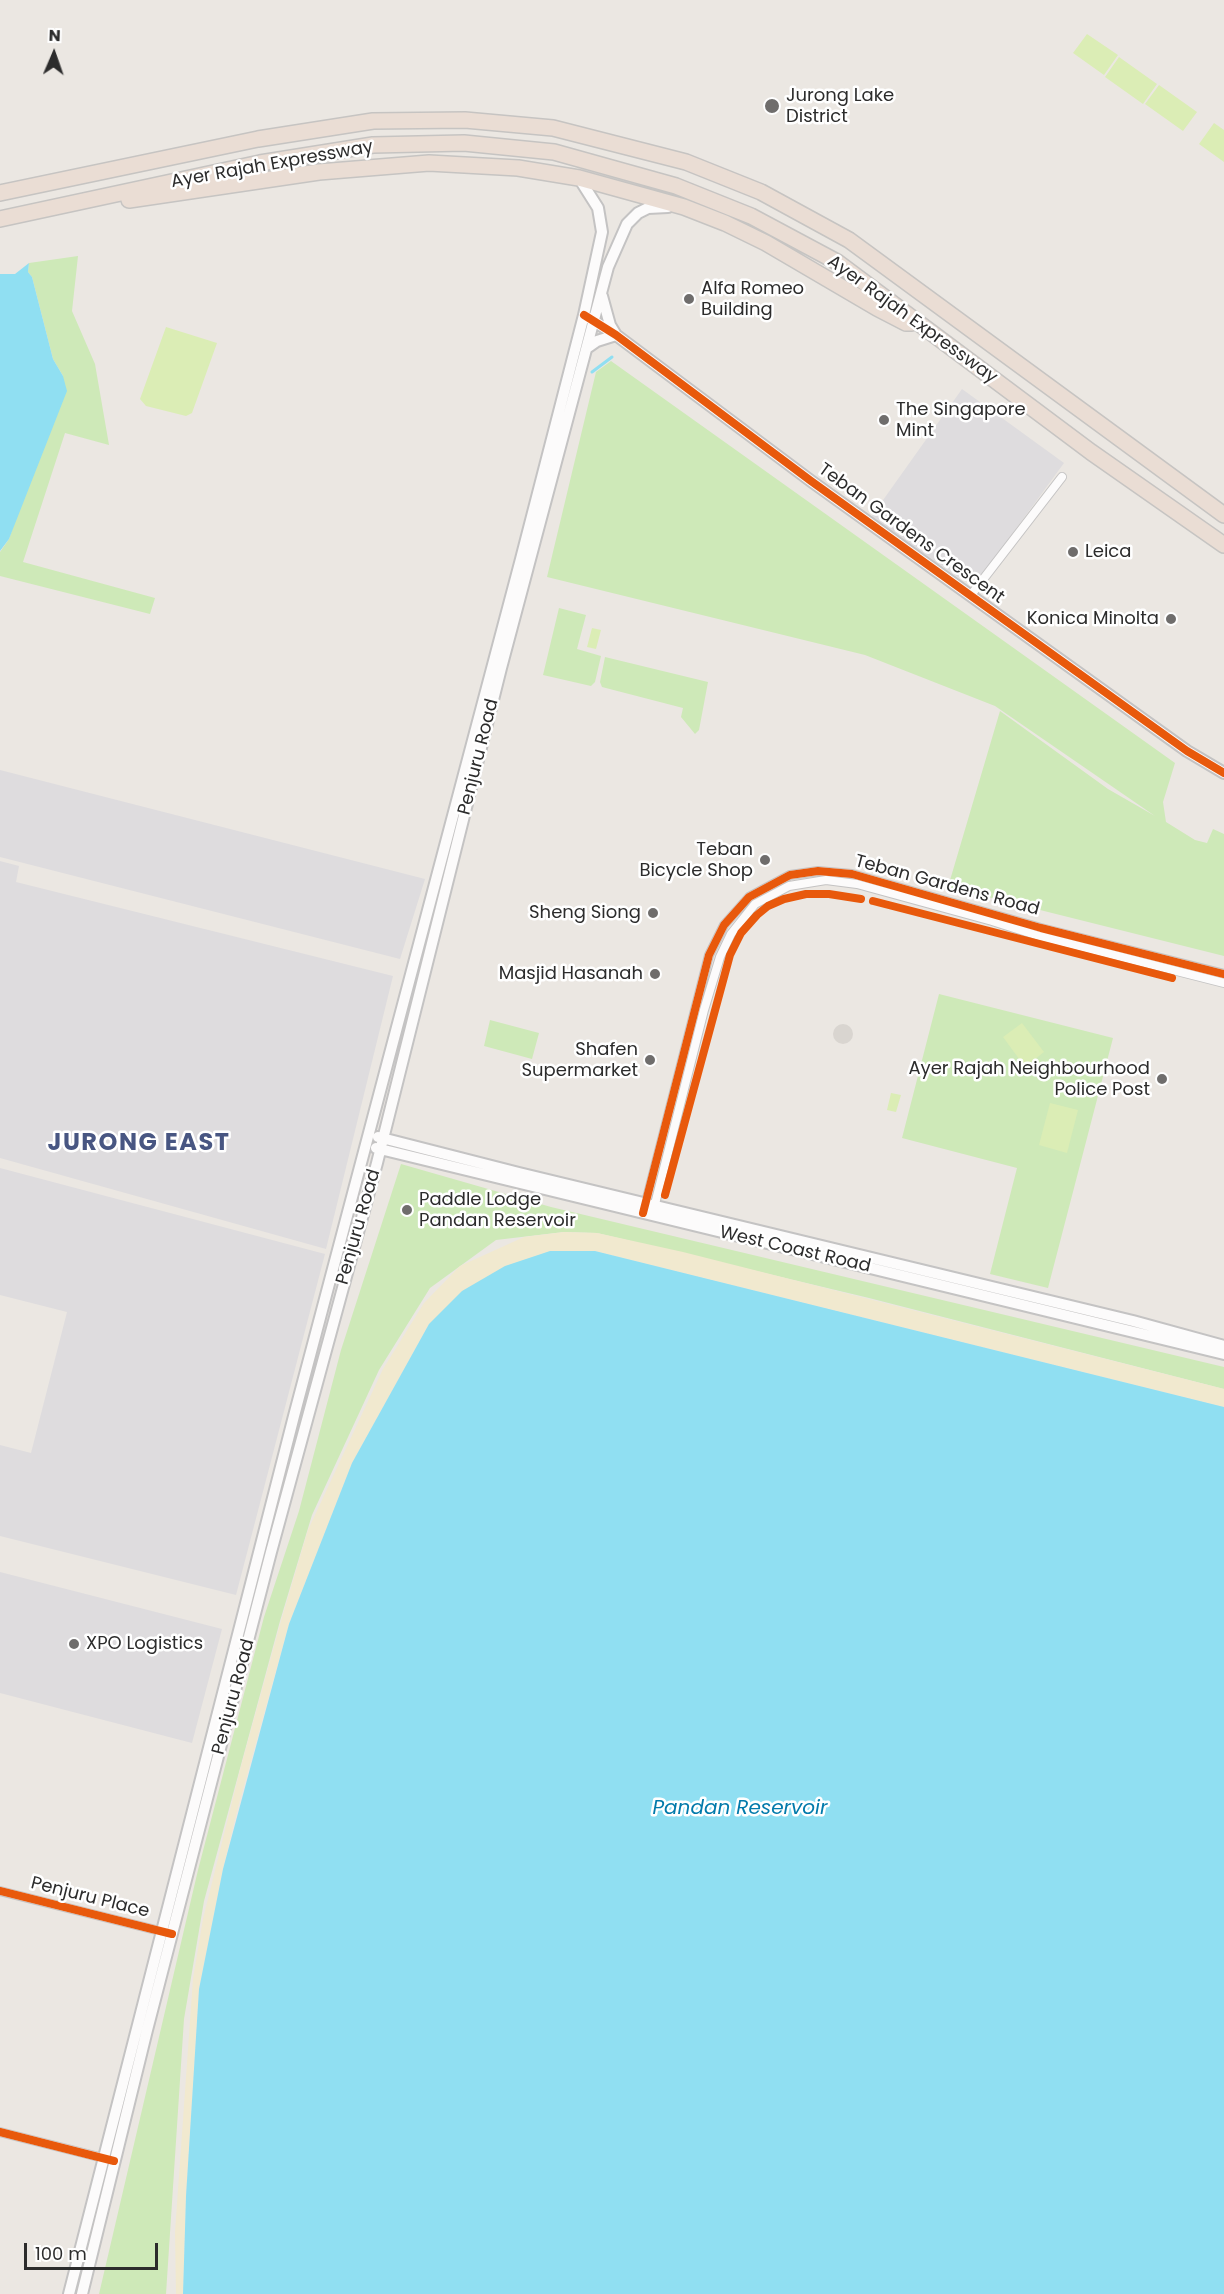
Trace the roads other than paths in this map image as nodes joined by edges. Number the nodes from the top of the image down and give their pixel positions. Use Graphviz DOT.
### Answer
graph roads {
  1 [pos="579,178"];
  2 [pos="0,193"];
  3 [pos="684,207"];
  4 [pos="48,210"];
  5 [pos="0,219"];
  6 [pos="602,296"];
  7 [pos="584,315"];
  8 [pos="594,322"];
  9 [pos="918,323"];
  10 [pos="616,335"];
  11 [pos="587,348"];
  12 [pos="1062,477"];
  13 [pos="1177,512"];
  14 [pos="1224,515"];
  15 [pos="1224,545"];
  16 [pos="1224,554"];
  17 [pos="971,595"];
  18 [pos="489,697"];
  19 [pos="1224,773"];
  20 [pos="1040,932"];
  21 [pos="1224,974"];
  22 [pos="1224,983"];
  23 [pos="368,1140"];
  24 [pos="382,1143"];
  25 [pos="649,1209"];
  26 [pos="1224,1346"];
  27 [pos="1224,1354"];
  28 [pos="0,1891"];
  29 [pos="160,1931"];
  30 [pos="172,1934"];
  31 [pos="0,2133"];
  32 [pos="102,2158"];
  33 [pos="114,2161"];
  34 [pos="69,2294"];
  35 [pos="82,2294"];
  1 -- 3 [label="highway"];
  1 -- 4 [label="highway"];
  1 -- 7 [label="main road, Penjuru Road"];
  2 -- 14 [label="highway, Ayer Rajah Expressway"];
  3 -- 6 [label="main road, Penjuru Road"];
  3 -- 9 [label="highway"];
  4 -- 5 [label="highway, Ayer Rajah Expressway"];
  4 -- 9 [label="highway, Ayer Rajah Expressway"];
  6 -- 8 [label="main road, Penjuru Road"];
  6 -- 10 [label="main road"];
  7 -- 8 [label="main road, Teban Gardens Crescent"];
  7 -- 18 [label="main road, Penjuru Road"];
  8 -- 10 [label="main road, Teban Gardens Crescent"];
  8 -- 11 [label="main road, Penjuru Road"];
  9 -- 13 [label="highway, Ayer Rajah Expressway"];
  10 -- 11 [label="main road"];
  10 -- 17 [label="main road, Teban Gardens Crescent"];
  11 -- 18 [label="main road, Penjuru Road"];
  12 -- 17 [label="street, Teban Gardens Crescent"];
  13 -- 15 [label="highway, Ayer Rajah Expressway"];
  13 -- 16 [label="highway"];
  17 -- 19 [label="main road, Teban Gardens Crescent"];
  18 -- 23 [label="main road, Penjuru Road"];
  18 -- 24 [label="main road, Penjuru Road"];
  20 -- 21 [label="street, Teban Gardens Road"];
  20 -- 22 [label="street, Teban Gardens Road"];
  20 -- 25 [label="street, Teban Gardens Road"];
  23 -- 24 [label="main road, West Coast Road"];
  23 -- 29 [label="main road, Penjuru Road"];
  24 -- 25 [label="main road, West Coast Road"];
  24 -- 30 [label="main road, Penjuru Road"];
  25 -- 26 [label="main road, West Coast Road"];
  25 -- 27 [label="main road, West Coast Road"];
  28 -- 29 [label="street, Penjuru Place"];
  29 -- 30 [label="street, Penjuru Place"];
  29 -- 32 [label="main road, Penjuru Road"];
  30 -- 33 [label="main road, Penjuru Road"];
  31 -- 32 [label="street"];
  32 -- 33 [label="street"];
  32 -- 34 [label="main road, Penjuru Road"];
  33 -- 35 [label="main road, Penjuru Road"];
}
